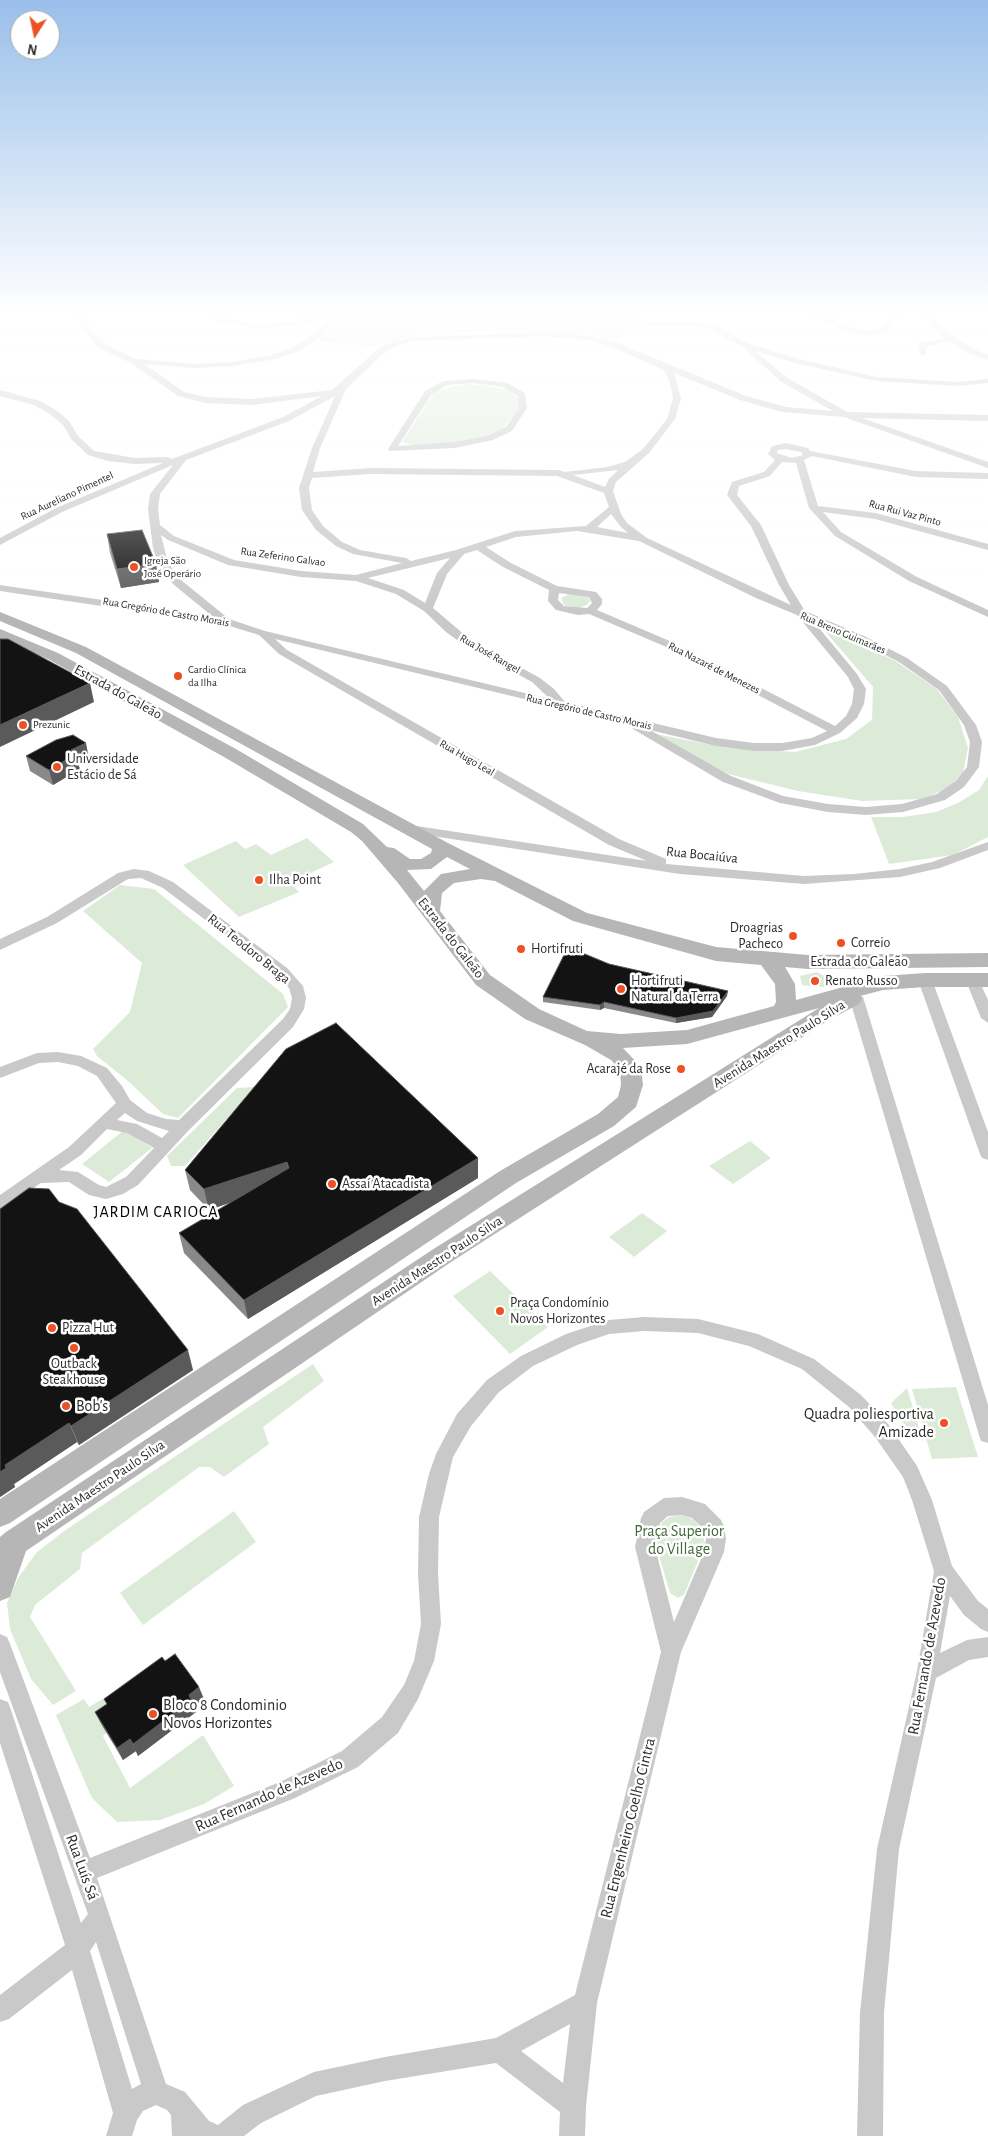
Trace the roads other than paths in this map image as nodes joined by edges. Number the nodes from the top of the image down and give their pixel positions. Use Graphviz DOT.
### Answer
graph roads {
  1 [pos="54,414"];
  2 [pos="296,414"];
  3 [pos="330,414"];
  4 [pos="413,414"];
  5 [pos="520,414"];
  6 [pos="673,414"];
  7 [pos="828,414"];
  8 [pos="845,415"];
  9 [pos="988,418"];
  10 [pos="387,455"];
  11 [pos="804,457"];
  12 [pos="780,459"];
  13 [pos="182,460"];
  14 [pos="628,464"];
  15 [pos="988,465"];
  16 [pos="371,471"];
  17 [pos="558,474"];
  18 [pos="309,475"];
  19 [pos="988,476"];
  20 [pos="608,491"];
  21 [pos="614,507"];
  22 [pos="814,508"];
  23 [pos="155,526"];
  24 [pos="589,529"];
  25 [pos="644,540"];
  26 [pos="0,542"];
  27 [pos="477,546"];
  28 [pos="988,547"];
  29 [pos="460,552"];
  30 [pos="415,562"];
  31 [pos="442,573"];
  32 [pos="356,578"];
  33 [pos="0,588"];
  34 [pos="554,589"];
  35 [pos="210,608"];
  36 [pos="428,608"];
  37 [pos="590,612"];
  38 [pos="988,614"];
  39 [pos="802,615"];
  40 [pos="0,616"];
  41 [pos="196,617"];
  42 [pos="225,621"];
  43 [pos="0,622"];
  44 [pos="262,633"];
  45 [pos="0,634"];
  46 [pos="298,640"];
  47 [pos="81,650"];
  48 [pos="283,652"];
  49 [pos="563,707"];
  50 [pos="624,719"];
  51 [pos="836,730"];
  52 [pos="410,829"];
  53 [pos="368,837"];
  54 [pos="614,842"];
  55 [pos="988,846"];
  56 [pos="442,847"];
  57 [pos="607,860"];
  58 [pos="680,870"];
  59 [pos="505,878"];
  60 [pos="430,910"];
  61 [pos="0,945"];
  62 [pos="767,959"];
  63 [pos="988,960"];
  64 [pos="925,980"];
  65 [pos="981,981"];
  66 [pos="883,982"];
  67 [pos="856,997"];
  68 [pos="782,1011"];
  69 [pos="988,1018"];
  70 [pos="584,1038"];
  71 [pos="0,1074"];
  72 [pos="124,1104"];
  73 [pos="105,1123"];
  74 [pos="137,1123"];
  75 [pos="183,1126"];
  76 [pos="164,1146"];
  77 [pos="75,1151"];
  78 [pos="988,1154"];
  79 [pos="72,1176"];
  80 [pos="39,1177"];
  81 [pos="508,1177"];
  82 [pos="0,1203"];
  83 [pos="443,1255"];
  84 [pos="988,1435"];
  85 [pos="0,1514"];
  86 [pos="8,1547"];
  87 [pos="944,1572"];
  88 [pos="0,1587"];
  89 [pos="988,1622"];
  90 [pos="0,1644"];
  91 [pos="988,1647"];
  92 [pos="671,1652"];
  93 [pos="927,1671"];
  94 [pos="0,1710"];
  95 [pos="84,1872"];
  96 [pos="100,1916"];
  97 [pos="78,1949"];
  98 [pos="585,2003"];
  99 [pos="0,2010"];
  100 [pos="499,2050"];
  101 [pos="156,2092"];
  102 [pos="573,2106"];
  103 [pos="122,2124"];
  104 [pos="184,2124"];
  105 [pos="223,2134"];
  106 [pos="572,2136"];
  107 [pos="870,2136"];
  1 -- 13 [label="street"];
  2 -- 13 [label="street, Rua Aureliano Pimentel"];
  3 -- 18 [label="street"];
  4 -- 10 [label="street"];
  5 -- 10 [label="street"];
  6 -- 14 [label="street"];
  7 -- 8 [label="street, Rua Aureliano Pimentel"];
  8 -- 9 [label="street"];
  8 -- 15 [label="street"];
  10 -- 16 [label="street"];
  11 -- 12 [label="street"];
  11 -- 12 [label="street"];
  11 -- 19 [label="street"];
  11 -- 22 [label="street"];
  12 -- 39 [label="street, Rua Gregório de Castro Morais"];
  13 -- 23 [label="street"];
  13 -- 26 [label="street, Rua Aureliano Pimentel"];
  14 -- 17 [label="street"];
  14 -- 20 [label="street"];
  16 -- 17 [label="street"];
  16 -- 18 [label="street"];
  17 -- 20 [label="street"];
  18 -- 30 [label="street"];
  20 -- 21 [label="street, Rua Breno Guimarães"];
  21 -- 24 [label="street"];
  21 -- 25 [label="street, Rua Breno Guimarães"];
  22 -- 28 [label="street, Rua Rui Vaz Pinto"];
  22 -- 38 [label="street"];
  23 -- 32 [label="street, Rua Zeferino Galvao"];
  23 -- 35 [label="street"];
  24 -- 25 [label="street"];
  24 -- 27 [label="street"];
  25 -- 39 [label="street, Rua Breno Guimarães"];
  27 -- 29 [label="street"];
  27 -- 34 [label="street"];
  29 -- 30 [label="street, Rua Zeferino Galvao"];
  29 -- 31 [label="street"];
  30 -- 31 [label="street"];
  30 -- 32 [label="street, Rua Zeferino Galvao"];
  31 -- 36 [label="street"];
  32 -- 36 [label="street, Rua Zeferino Galvao"];
  33 -- 41 [label="street, Rua Gregório de Castro Morais"];
  34 -- 37 [label="street, Rua Nazaré de Menezes"];
  34 -- 37 [label="street"];
  35 -- 41 [label="street"];
  35 -- 42 [label="street"];
  36 -- 49 [label="street, Rua José Rangel"];
  37 -- 51 [label="street, Rua Nazaré de Menezes"];
  39 -- 50 [label="street, Rua Breno Guimarães"];
  39 -- 51 [label="street, Rua Gregório de Castro Morais"];
  40 -- 47 [label="main road, Estrada do Galeão"];
  41 -- 42 [label="street, Rua Gregório de Castro Morais"];
  42 -- 44 [label="street, Rua Gregório de Castro Morais"];
  43 -- 47 [label="main road"];
  44 -- 46 [label="street, Rua Gregório de Castro Morais"];
  44 -- 48 [label="street, Rua Hugo Leal"];
  45 -- 53 [label="main road, Estrada do Galeão"];
  46 -- 48 [label="street"];
  46 -- 49 [label="street, Rua Gregório de Castro Morais"];
  47 -- 52 [label="main road, Estrada do Galeão"];
  48 -- 54 [label="street, Rua Hugo Leal"];
  49 -- 50 [label="street, Rua Gregório de Castro Morais"];
  50 -- 51 [label="street, Rua Gregório de Castro Morais"];
  52 -- 56 [label="main road, Estrada do Galeão"];
  52 -- 57 [label="street, Rua Bocaiúva"];
  53 -- 56 [label="main road"];
  53 -- 60 [label="main road, Estrada do Galeão"];
  54 -- 57 [label="street"];
  54 -- 58 [label="street, Rua Hugo Leal"];
  55 -- 58 [label="street, Rua Bocaiúva"];
  56 -- 59 [label="main road, Estrada do Galeão"];
  57 -- 58 [label="street, Rua Bocaiúva"];
  59 -- 60 [label="main road"];
  59 -- 62 [label="main road, Estrada do Galeão"];
  60 -- 70 [label="main road, Estrada do Galeão"];
  61 -- 75 [label="street, Rua Teodoro Braga"];
  62 -- 63 [label="main road, Estrada do Galeão"];
  62 -- 68 [label="main road"];
  64 -- 65 [label="main road, Estrada do Galeão"];
  64 -- 66 [label="main road, Estrada do Galeão"];
  64 -- 78 [label="street"];
  65 -- 69 [label="street"];
  66 -- 67 [label="main road, Avenida Maestro Paulo Silva"];
  66 -- 68 [label="main road, Estrada do Galeão"];
  67 -- 83 [label="main road, Avenida Maestro Paulo Silva"];
  67 -- 84 [label="street"];
  68 -- 70 [label="main road, Estrada do Galeão"];
  70 -- 81 [label="main road"];
  71 -- 72 [label="street"];
  72 -- 73 [label="street"];
  72 -- 74 [label="street"];
  73 -- 74 [label="street"];
  73 -- 77 [label="street"];
  74 -- 75 [label="street"];
  74 -- 76 [label="street"];
  75 -- 76 [label="street, Rua Teodoro Braga"];
  76 -- 79 [label="street, Rua Teodoro Braga"];
  77 -- 79 [label="street"];
  77 -- 80 [label="street"];
  79 -- 80 [label="street"];
  80 -- 82 [label="street"];
  81 -- 83 [label="main road"];
  81 -- 85 [label="main road"];
  83 -- 86 [label="main road, Avenida Maestro Paulo Silva"];
  86 -- 88 [label="main road"];
  87 -- 89 [label="street"];
  87 -- 93 [label="street, Rua Fernando de Azevedo"];
  87 -- 95 [label="street, Rua Fernando de Azevedo"];
  90 -- 95 [label="street, Rua Luís Sá"];
  91 -- 93 [label="street"];
  92 -- 92 [label="street, Rua Engenheiro Coelho Cintra"];
  92 -- 98 [label="street, Rua Engenheiro Coelho Cintra"];
  93 -- 107 [label="street, Rua Fernando de Azevedo"];
  94 -- 97 [label="street, Rua Luís Sá"];
  95 -- 96 [label="street, Rua Luís Sá"];
  96 -- 97 [label="street"];
  96 -- 101 [label="street, Rua Luís Sá"];
  97 -- 99 [label="street"];
  97 -- 103 [label="street, Rua Luís Sá"];
  98 -- 100 [label="street"];
  98 -- 102 [label="street, Rua Engenheiro Coelho Cintra"];
  100 -- 102 [label="street"];
  100 -- 105 [label="street"];
  101 -- 103 [label="street"];
  101 -- 104 [label="street"];
  102 -- 106 [label="street, Rua Engenheiro Coelho Cintra"];
  104 -- 105 [label="street"];
}
